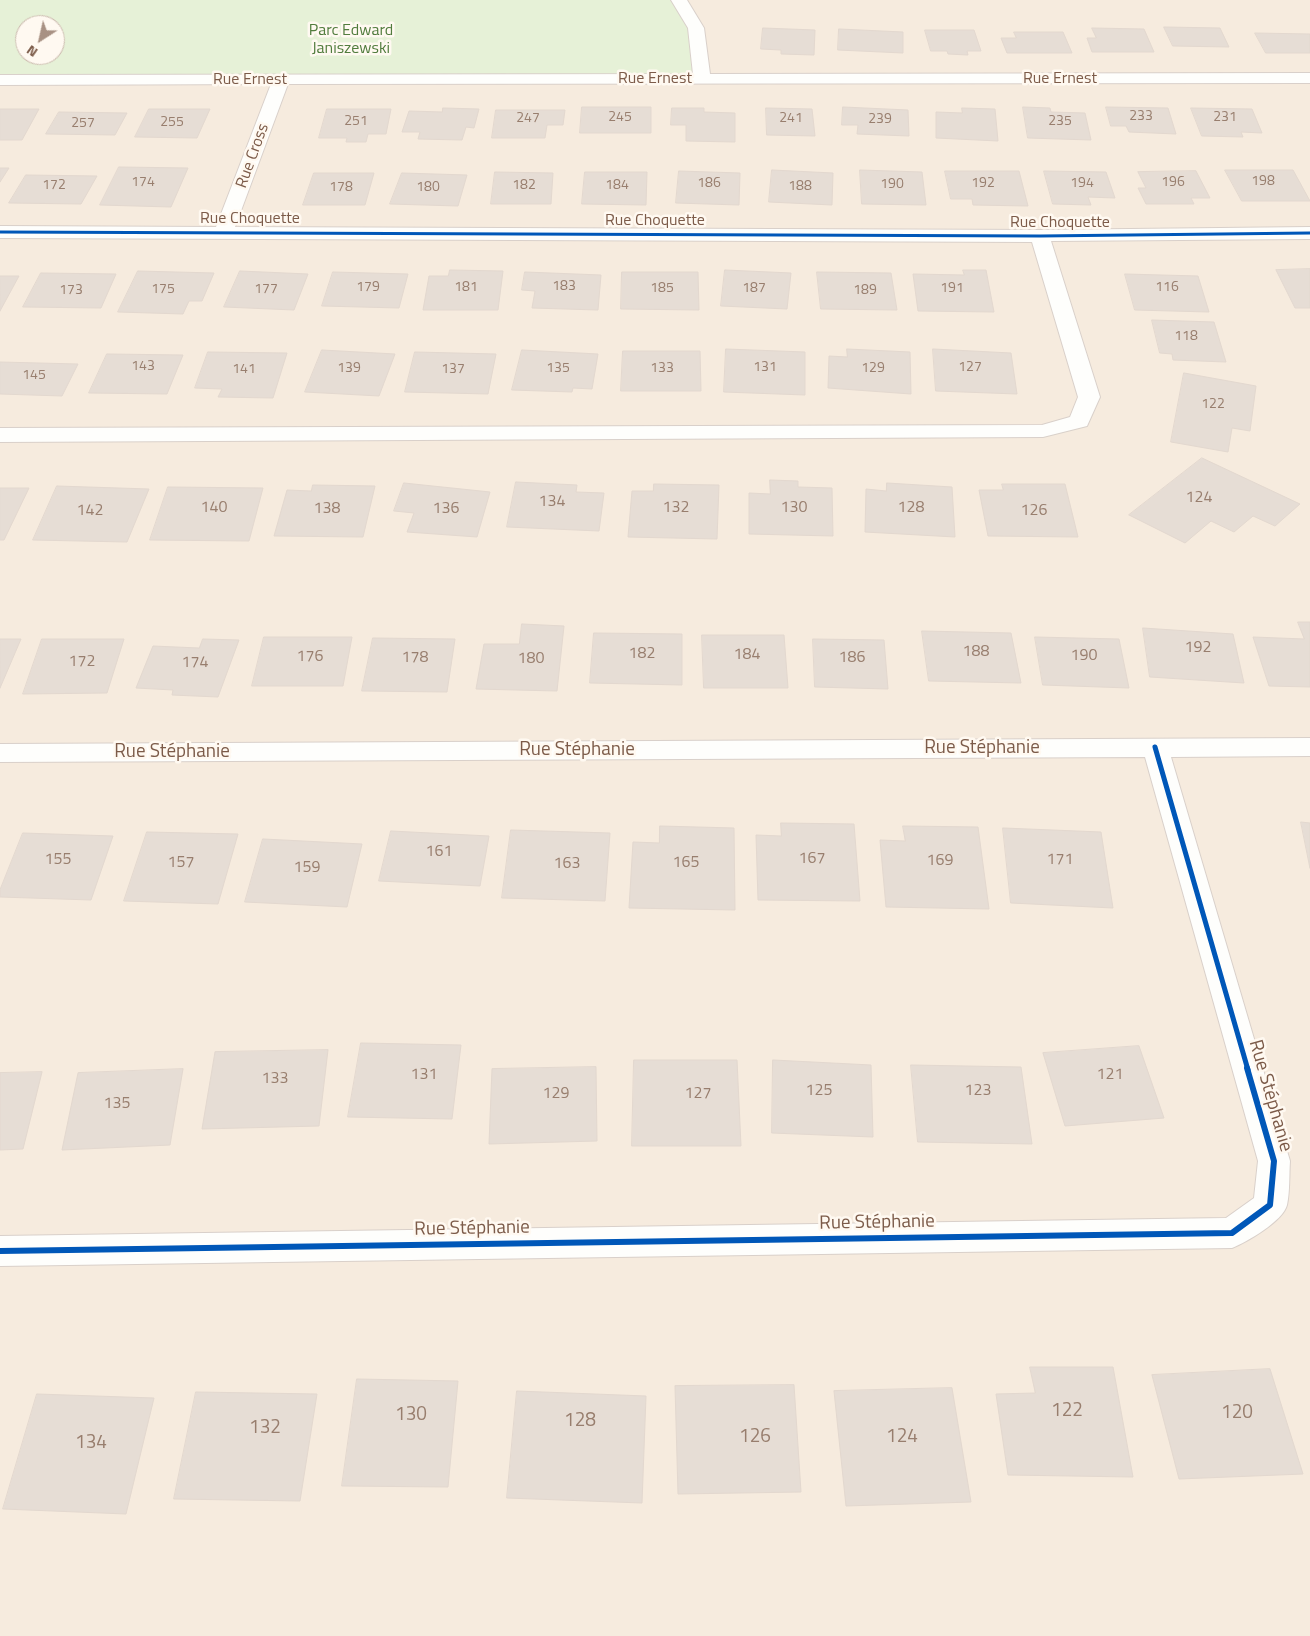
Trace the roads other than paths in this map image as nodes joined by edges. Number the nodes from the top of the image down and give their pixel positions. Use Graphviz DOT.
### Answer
graph roads {
  1 [pos="679,0"];
  2 [pos="1305,78"];
  3 [pos="702,79"];
  4 [pos="0,80"];
  5 [pos="281,80"];
  6 [pos="1310,95"];
  7 [pos="0,232"];
  8 [pos="224,232"];
  9 [pos="1310,233"];
  10 [pos="1040,236"];
  11 [pos="0,435"];
  12 [pos="1155,747"];
  13 [pos="1310,747"];
  14 [pos="0,753"];
  15 [pos="0,1251"];
  1 -- 3 [label="street"];
  2 -- 3 [label="street, Rue Ernest"];
  2 -- 6 [label="street"];
  3 -- 5 [label="street, Rue Ernest"];
  4 -- 5 [label="street, Rue Ernest"];
  5 -- 8 [label="street, Rue Cross"];
  7 -- 8 [label="street, Rue Choquette"];
  8 -- 10 [label="street, Rue Choquette"];
  9 -- 10 [label="street, Rue Choquette"];
  10 -- 11 [label="street, Rue Choquette"];
  12 -- 13 [label="street, Rue Stéphanie"];
  12 -- 14 [label="street, Rue Stéphanie"];
  12 -- 15 [label="street, Rue Stéphanie"];
}
